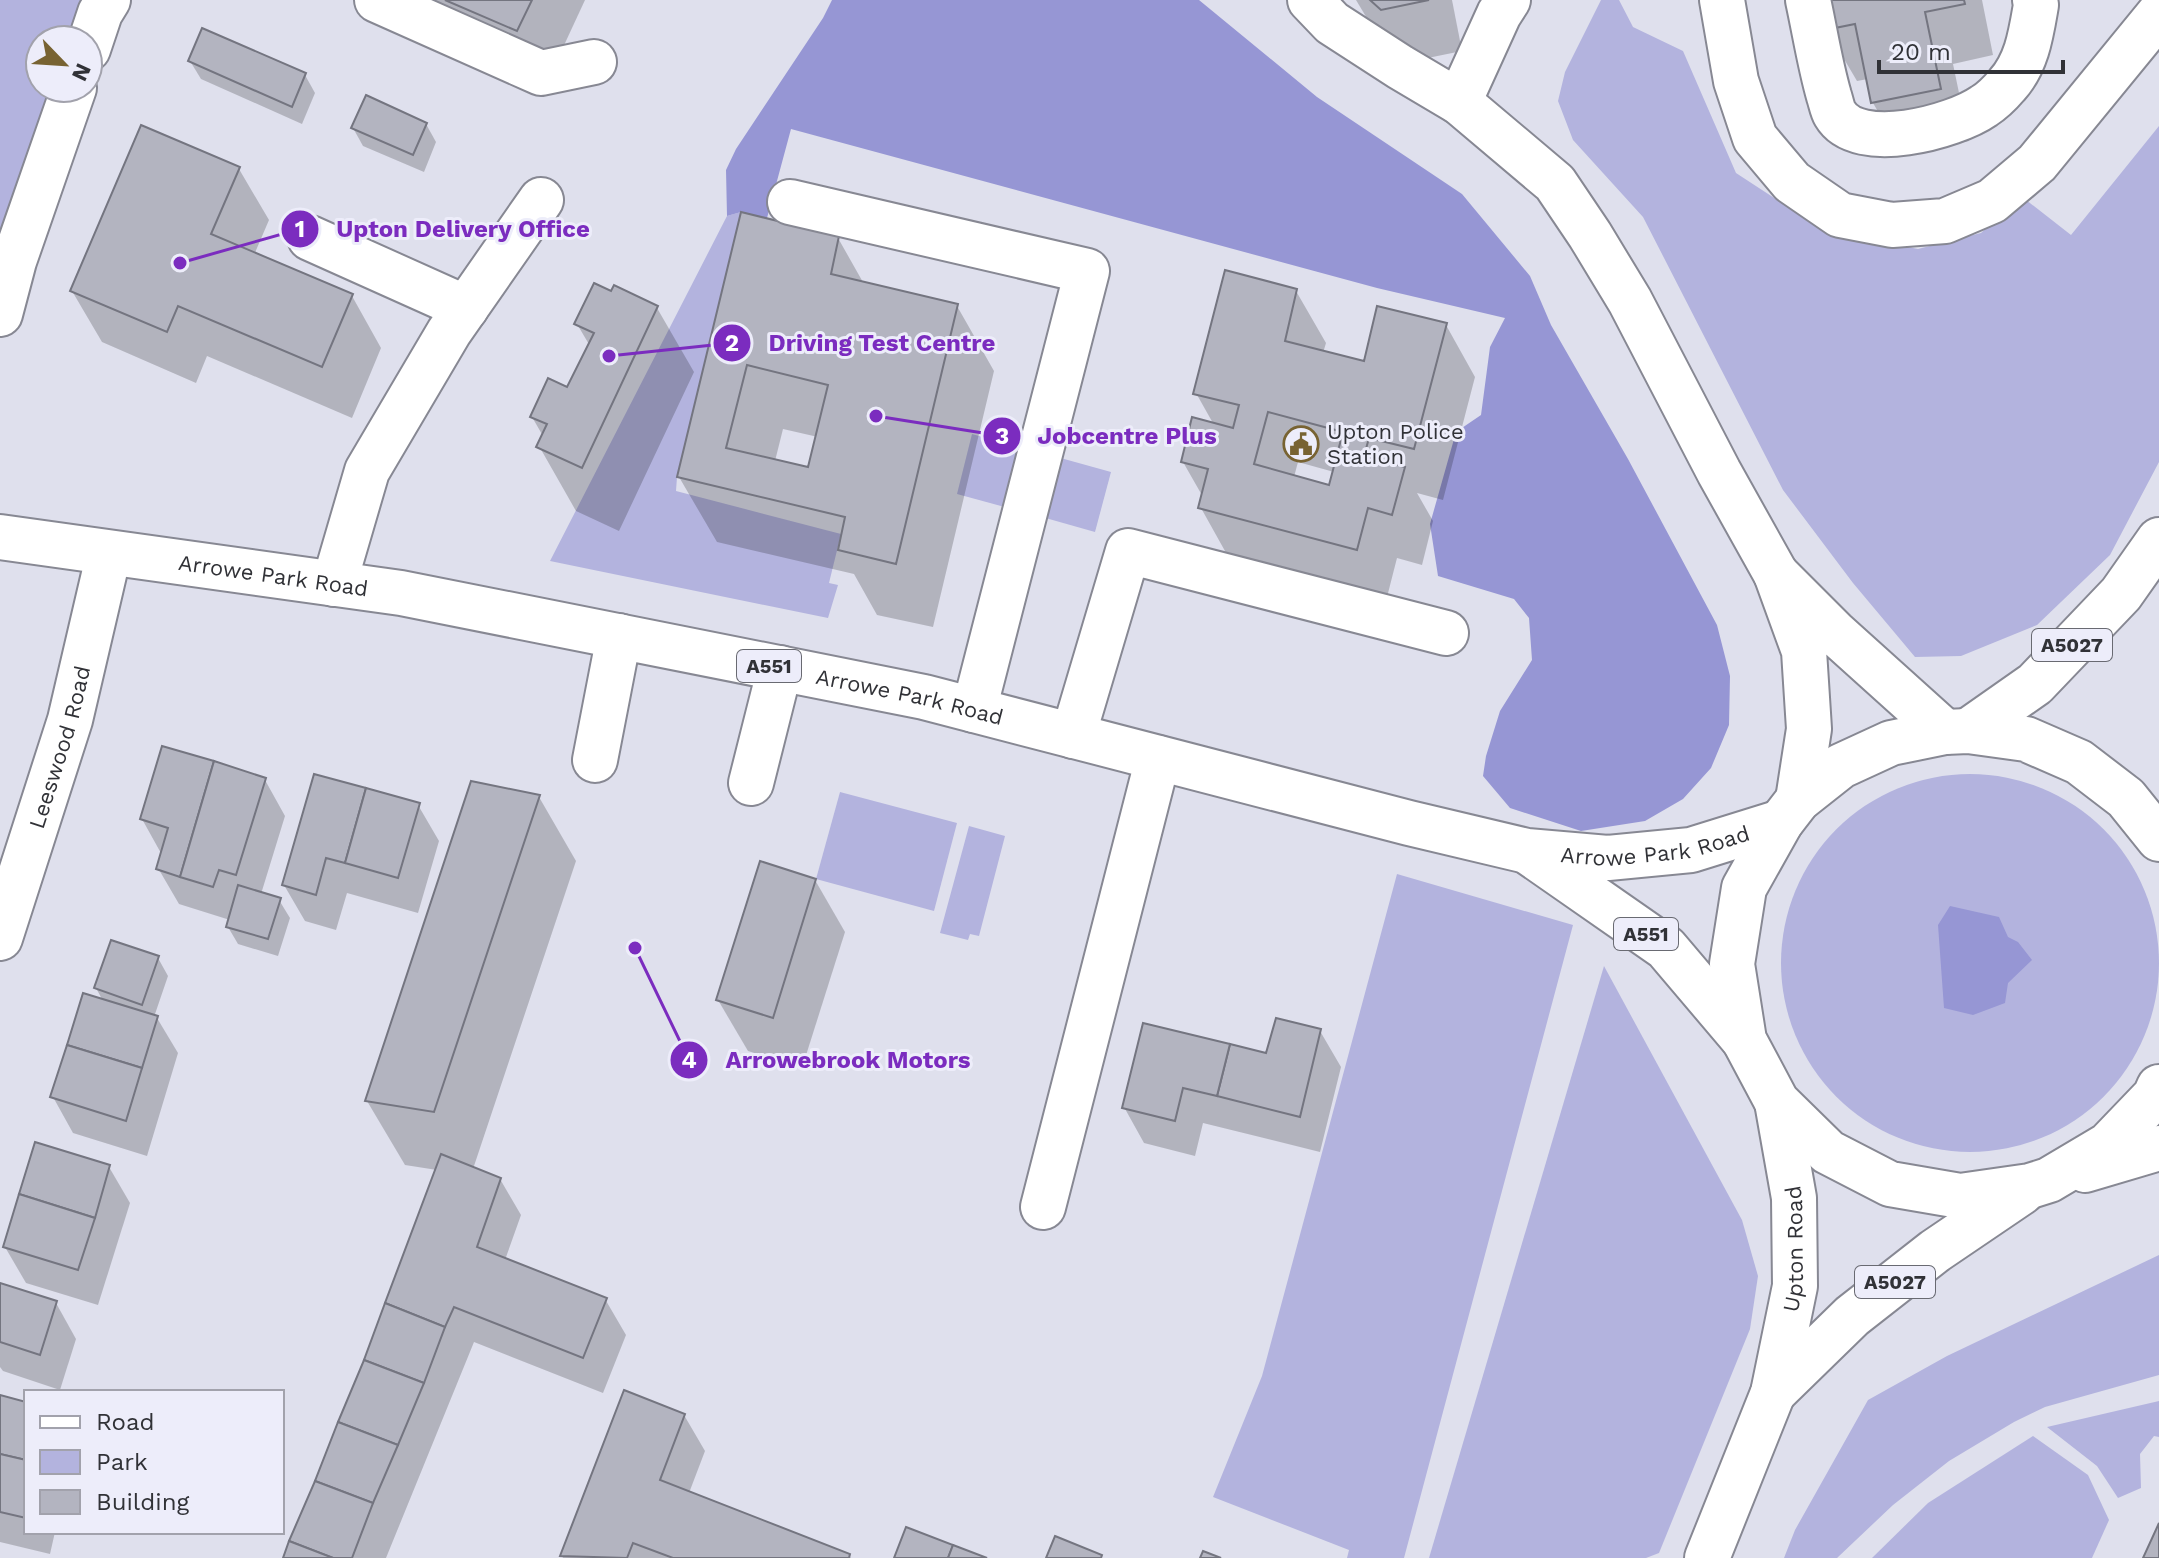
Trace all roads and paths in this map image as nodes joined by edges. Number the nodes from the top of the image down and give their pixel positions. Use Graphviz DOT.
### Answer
graph roads {
  1 [pos="108,0"];
  2 [pos="377,0"];
  3 [pos="1310,0"];
  4 [pos="1508,0"];
  5 [pos="1722,0"];
  6 [pos="1808,0"];
  7 [pos="2035,0"];
  8 [pos="2159,14"];
  9 [pos="96,24"];
  10 [pos="594,62"];
  11 [pos="1459,102"];
  12 [pos="68,104"];
  13 [pos="541,200"];
  14 [pos="790,202"];
  15 [pos="310,238"];
  16 [pos="466,308"];
  17 [pos="0,314"];
  18 [pos="0,537"];
  19 [pos="2159,540"];
  20 [pos="109,553"];
  21 [pos="1776,574"];
  22 [pos="334,584"];
  23 [pos="1446,633"];
  24 [pos="619,636"];
  25 [pos="780,668"];
  26 [pos="974,710"];
  27 [pos="1956,732"];
  28 [pos="1073,736"];
  29 [pos="1158,758"];
  30 [pos="595,760"];
  31 [pos="751,783"];
  32 [pos="1790,811"];
  33 [pos="2159,839"];
  34 [pos="1527,851"];
  35 [pos="0,938"];
  36 [pos="1744,1040"];
  37 [pos="2159,1087"];
  38 [pos="1777,1102"];
  39 [pos="2159,1148"];
  40 [pos="2040,1183"];
  41 [pos="1043,1207"];
  42 [pos="1773,1393"];
  43 [pos="1707,1558"];
  1 -- 9 [label="main road"];
  2 -- 10 [label="main road"];
  3 -- 11 [label="main road"];
  4 -- 11 [label="main road"];
  5 -- 8 [label="main road"];
  6 -- 7 [label="main road"];
  11 -- 21 [label="main road"];
  12 -- 17 [label="main road"];
  13 -- 16 [label="main road"];
  14 -- 26 [label="main road"];
  15 -- 16 [label="main road"];
  16 -- 22 [label="main road"];
  18 -- 20 [label="main road, Arrowe Park Road / A551"];
  19 -- 27 [label="main road, A5027"];
  20 -- 22 [label="main road, Arrowe Park Road / A551"];
  20 -- 35 [label="main road, Leeswood Road"];
  21 -- 27 [label="main road"];
  21 -- 32 [label="main road"];
  22 -- 24 [label="main road, Arrowe Park Road / A551"];
  23 -- 28 [label="main road"];
  24 -- 25 [label="main road, Arrowe Park Road / A551"];
  24 -- 30 [label="main road"];
  25 -- 26 [label="main road, Arrowe Park Road / A551"];
  25 -- 31 [label="main road"];
  26 -- 28 [label="main road, Arrowe Park Road / A551"];
  27 -- 32 [label="main road"];
  27 -- 33 [label="main road"];
  28 -- 29 [label="main road, Arrowe Park Road / A551"];
  29 -- 34 [label="main road, Arrowe Park Road / A551"];
  29 -- 41 [label="main road"];
  32 -- 34 [label="main road, Arrowe Park Road / A551"];
  32 -- 36 [label="main road"];
  34 -- 36 [label="main road, Arrowe Park Road / A551"];
  36 -- 38 [label="main road"];
  37 -- 40 [label="main road"];
  38 -- 40 [label="main road"];
  38 -- 42 [label="main road, Upton Road / A5027"];
  39 -- 40 [label="main road"];
  40 -- 42 [label="main road, Upton Road / A5027"];
  42 -- 43 [label="main road, Upton Road / A5027"];
}
